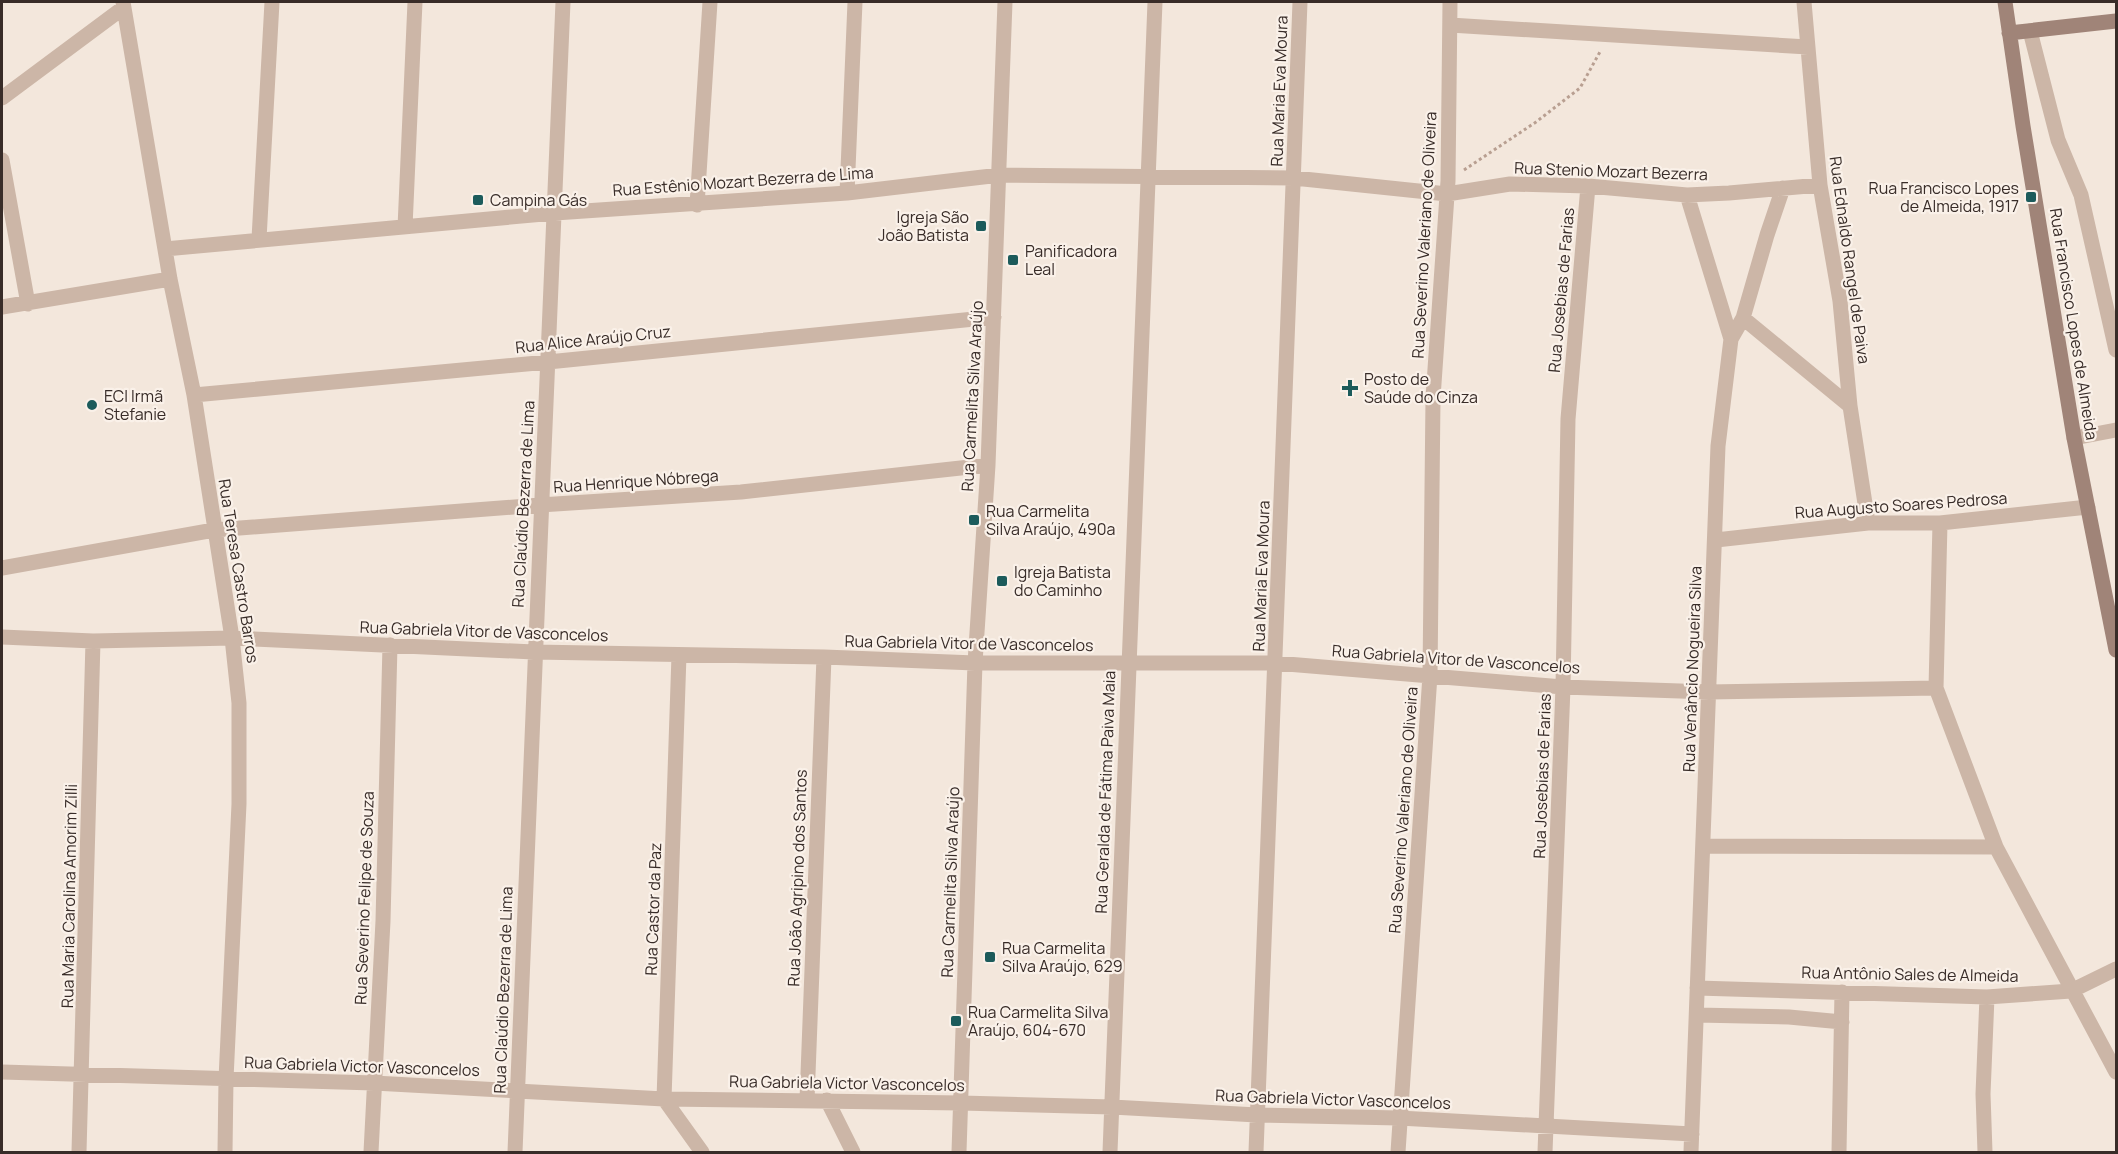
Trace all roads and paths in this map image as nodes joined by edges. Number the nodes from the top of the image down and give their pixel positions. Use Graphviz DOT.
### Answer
graph roads {
  1 [pos="272,2"];
  2 [pos="416,2"];
  3 [pos="563,2"];
  4 [pos="710,2"];
  5 [pos="855,2"];
  6 [pos="1005,2"];
  7 [pos="1155,2"];
  8 [pos="1300,2"];
  9 [pos="1450,2"];
  10 [pos="1804,2"];
  11 [pos="2005,2"];
  12 [pos="123,5"];
  13 [pos="2116,21"];
  14 [pos="1450,26"];
  15 [pos="2030,31"];
  16 [pos="2009,33"];
  17 [pos="1610,35"];
  18 [pos="1808,47"];
  19 [pos="2,98"];
  20 [pos="2,160"];
  21 [pos="999,175"];
  22 [pos="1149,176"];
  23 [pos="1294,178"];
  24 [pos="1820,185"];
  25 [pos="1588,186"];
  26 [pos="1448,187"];
  27 [pos="1783,188"];
  28 [pos="847,193"];
  29 [pos="1687,195"];
  30 [pos="697,205"];
  31 [pos="555,213"];
  32 [pos="405,227"];
  33 [pos="259,239"];
  34 [pos="165,249"];
  35 [pos="170,279"];
  36 [pos="27,304"];
  37 [pos="2,307"];
  38 [pos="994,317"];
  39 [pos="1743,318"];
  40 [pos="1731,339"];
  41 [pos="2116,350"];
  42 [pos="548,362"];
  43 [pos="194,395"];
  44 [pos="1850,406"];
  45 [pos="2116,430"];
  46 [pos="2074,438"];
  47 [pos="988,465"];
  48 [pos="540,505"];
  49 [pos="2088,507"];
  50 [pos="1868,523"];
  51 [pos="1940,524"];
  52 [pos="214,530"];
  53 [pos="1716,540"];
  54 [pos="2,568"];
  55 [pos="2,637"];
  56 [pos="232,638"];
  57 [pos="93,641"];
  58 [pos="390,645"];
  59 [pos="2116,650"];
  60 [pos="534,652"];
  61 [pos="679,655"];
  62 [pos="824,657"];
  63 [pos="975,663"];
  64 [pos="1128,663"];
  65 [pos="1275,663"];
  66 [pos="1430,675"];
  67 [pos="1563,687"];
  68 [pos="1936,688"];
  69 [pos="1708,692"];
  70 [pos="1704,846"];
  71 [pos="1996,847"];
  72 [pos="2116,969"];
  73 [pos="1697,988"];
  74 [pos="2072,991"];
  75 [pos="1842,992"];
  76 [pos="1987,997"];
  77 [pos="1697,1015"];
  78 [pos="1842,1022"];
  79 [pos="2,1072"];
  80 [pos="2116,1072"];
  81 [pos="83,1076"];
  82 [pos="226,1079"];
  83 [pos="374,1083"];
  84 [pos="517,1090"];
  85 [pos="664,1099"];
  86 [pos="807,1100"];
  87 [pos="827,1100"];
  88 [pos="961,1102"];
  89 [pos="1112,1107"];
  90 [pos="1257,1115"];
  91 [pos="1399,1118"];
  92 [pos="1546,1126"];
  93 [pos="1692,1134"];
  94 [pos="80,1152"];
  95 [pos="225,1152"];
  96 [pos="371,1152"];
  97 [pos="515,1152"];
  98 [pos="702,1152"];
  99 [pos="853,1152"];
  100 [pos="959,1152"];
  101 [pos="1110,1152"];
  102 [pos="1256,1152"];
  103 [pos="1398,1152"];
  104 [pos="1545,1152"];
  105 [pos="1691,1152"];
  106 [pos="1839,1152"];
  107 [pos="1985,1152"];
  1 -- 33 [label="street"];
  2 -- 32 [label="street"];
  3 -- 31 [label="street, Rua Claúdio Bezerra de Lima"];
  4 -- 30 [label="street"];
  5 -- 28 [label="street"];
  6 -- 21 [label="street, Rua Carmelita Silva Araújo"];
  7 -- 22 [label="street, Rua Geralda de Fátima Paiva Maia"];
  8 -- 23 [label="street, Rua Maria Eva Moura"];
  9 -- 14 [label="street, Rua Severino Valeriano de Oliveira"];
  10 -- 18 [label="street, Rua Ednaldo Rangel de Paiva"];
  11 -- 16 [label="main road, Rua Francisco Lopes de Almeida"];
  12 -- 19 [label="street"];
  12 -- 34 [label="street, Rua Teresa Castro Barros"];
  13 -- 15 [label="main road"];
  14 -- 17 [label="street"];
  14 -- 26 [label="street, Rua Severino Valeriano de Oliveira"];
  15 -- 16 [label="main road"];
  15 -- 41 [label="street"];
  16 -- 46 [label="main road, Rua Francisco Lopes de Almeida"];
  17 -- 18 [label="street"];
  17 -- 26 [label="path"];
  18 -- 24 [label="street, Rua Ednaldo Rangel de Paiva"];
  20 -- 36 [label="street"];
  21 -- 22 [label="street, Rua Estênio Mozart Bezerra de Lima"];
  21 -- 28 [label="street, Rua Estênio Mozart Bezerra de Lima"];
  21 -- 38 [label="street, Rua Carmelita Silva Araújo"];
  22 -- 23 [label="street, Rua Stenio Mozart Bezerra"];
  22 -- 64 [label="street, Rua Geralda de Fátima Paiva Maia"];
  23 -- 26 [label="street, Rua Stenio Mozart Bezerra"];
  23 -- 65 [label="street, Rua Maria Eva Moura"];
  24 -- 27 [label="street, Rua Stenio Mozart Bezerra"];
  24 -- 44 [label="street, Rua Ednaldo Rangel de Paiva"];
  25 -- 26 [label="street, Rua Stenio Mozart Bezerra"];
  25 -- 29 [label="street, Rua Stenio Mozart Bezerra"];
  25 -- 67 [label="street, Rua Josebias de Farias"];
  26 -- 66 [label="street, Rua Severino Valeriano de Oliveira"];
  27 -- 29 [label="street, Rua Stenio Mozart Bezerra"];
  27 -- 39 [label="street"];
  28 -- 30 [label="street, Rua Estênio Mozart Bezerra de Lima"];
  29 -- 40 [label="street, Rua Venâncio Nogueira Silva"];
  30 -- 31 [label="street, Rua Estênio Mozart Bezerra de Lima"];
  31 -- 32 [label="street, Rua Estênio Mozart Bezerra de Lima"];
  31 -- 42 [label="street, Rua Claúdio Bezerra de Lima"];
  32 -- 33 [label="street, Rua Estênio Mozart Bezerra de Lima"];
  33 -- 34 [label="street, Rua Estênio Mozart Bezerra de Lima"];
  34 -- 35 [label="street, Rua Teresa Castro Barros"];
  35 -- 36 [label="street"];
  35 -- 43 [label="street, Rua Teresa Castro Barros"];
  36 -- 37 [label="street"];
  38 -- 42 [label="street, Rua Alice Araújo Cruz"];
  38 -- 47 [label="street, Rua Carmelita Silva Araújo"];
  39 -- 40 [label="street"];
  39 -- 44 [label="street"];
  40 -- 53 [label="street, Rua Venâncio Nogueira Silva"];
  42 -- 43 [label="street, Rua Alice Araújo Cruz"];
  42 -- 48 [label="street, Rua Claúdio Bezerra de Lima"];
  43 -- 52 [label="street, Rua Teresa Castro Barros"];
  44 -- 50 [label="street, Rua Ednaldo Rangel de Paiva"];
  45 -- 46 [label="street"];
  46 -- 49 [label="main road, Rua Francisco Lopes de Almeida"];
  47 -- 48 [label="street, Rua Henrique Nóbrega"];
  47 -- 63 [label="street, Rua Carmelita Silva Araújo"];
  48 -- 52 [label="street, Rua Henrique Nóbrega"];
  48 -- 60 [label="street, Rua Claúdio Bezerra de Lima"];
  49 -- 51 [label="street, Rua Augusto Soares Pedrosa"];
  49 -- 59 [label="main road, Rua Francisco Lopes de Almeida"];
  50 -- 51 [label="street, Rua Augusto Soares Pedrosa"];
  50 -- 53 [label="street, Rua Augusto Soares Pedrosa"];
  51 -- 68 [label="street"];
  52 -- 54 [label="street, Rua Henrique Nóbrega"];
  52 -- 56 [label="street, Rua Teresa Castro Barros"];
  53 -- 69 [label="street, Rua Venâncio Nogueira Silva"];
  55 -- 57 [label="street, Rua Gabriela Vitor de Vasconcelos"];
  56 -- 57 [label="street, Rua Gabriela Vitor de Vasconcelos"];
  56 -- 58 [label="street, Rua Gabriela Vitor de Vasconcelos"];
  56 -- 82 [label="street, Rua Teresa Castro Barros"];
  57 -- 81 [label="street, Rua Maria Carolina Amorim Zilli"];
  58 -- 60 [label="street, Rua Gabriela Vitor de Vasconcelos"];
  58 -- 83 [label="street, Rua Severino Felipe de Souza"];
  60 -- 61 [label="street, Rua Gabriela Vitor de Vasconcelos"];
  60 -- 84 [label="street, Rua Claúdio Bezerra de Lima"];
  61 -- 62 [label="street, Rua Gabriela Vitor de Vasconcelos"];
  61 -- 85 [label="street, Rua Castor da Paz"];
  62 -- 63 [label="street, Rua Gabriela Vitor de Vasconcelos"];
  62 -- 86 [label="street, Rua João Agripino dos Santos"];
  63 -- 64 [label="street, Rua Gabriela Vitor de Vasconcelos"];
  63 -- 88 [label="street, Rua Carmelita Silva Araújo"];
  64 -- 65 [label="street, Rua Gabriela Vitor de Vasconcelos"];
  64 -- 89 [label="street, Rua Geralda de Fátima Paiva Maia"];
  65 -- 66 [label="street, Rua Gabriela Vitor de Vasconcelos"];
  65 -- 90 [label="street, Rua Maria Eva Moura"];
  66 -- 67 [label="street, Rua Gabriela Vitor de Vasconcelos"];
  66 -- 91 [label="street, Rua Severino Valeriano de Oliveira"];
  67 -- 69 [label="street, Rua Gabriela Vitor de Vasconcelos"];
  67 -- 92 [label="street, Rua Josebias de Farias"];
  68 -- 69 [label="street, Rua Gabriela Vitor de Vasconcelos"];
  68 -- 71 [label="street"];
  69 -- 70 [label="street, Rua Venâncio Nogueira Silva"];
  70 -- 71 [label="street"];
  70 -- 73 [label="street, Rua Venâncio Nogueira Silva"];
  71 -- 74 [label="street"];
  72 -- 74 [label="street, Rua Antônio Sales de Almeida"];
  73 -- 75 [label="street, Rua Antônio Sales de Almeida"];
  73 -- 77 [label="street, Rua Venâncio Nogueira Silva"];
  74 -- 76 [label="street, Rua Antônio Sales de Almeida"];
  74 -- 80 [label="street"];
  75 -- 76 [label="street, Rua Antônio Sales de Almeida"];
  75 -- 78 [label="street"];
  76 -- 107 [label="street"];
  77 -- 78 [label="street"];
  77 -- 93 [label="street, Rua Venâncio Nogueira Silva"];
  78 -- 106 [label="street"];
  79 -- 81 [label="street, Rua Gabriela Victor Vasconcelos"];
  81 -- 82 [label="street, Rua Gabriela Victor Vasconcelos"];
  81 -- 94 [label="street, Rua Maria Carolina Amorim Zilli"];
  82 -- 83 [label="street, Rua Gabriela Victor Vasconcelos"];
  82 -- 95 [label="street, Rua Teresa Castro Barros"];
  83 -- 84 [label="street, Rua Gabriela Victor Vasconcelos"];
  83 -- 96 [label="street, Rua Severino Felipe de Souza"];
  84 -- 85 [label="street, Rua Gabriela Victor Vasconcelos"];
  84 -- 97 [label="street, Rua Claúdio Bezerra de Lima"];
  85 -- 86 [label="street, Rua Gabriela Victor Vasconcelos"];
  85 -- 98 [label="street"];
  86 -- 87 [label="street, Rua Gabriela Victor Vasconcelos"];
  87 -- 88 [label="street, Rua Gabriela Victor Vasconcelos"];
  87 -- 99 [label="street"];
  88 -- 89 [label="street, Rua Gabriela Victor Vasconcelos"];
  88 -- 100 [label="street, Rua Carmelita Silva Araújo"];
  89 -- 90 [label="street, Rua Gabriela Victor Vasconcelos"];
  89 -- 101 [label="street, Rua Geralda de Fátima Paiva Maia"];
  90 -- 91 [label="street, Rua Gabriela Victor Vasconcelos"];
  90 -- 102 [label="street, Rua Maria Eva Moura"];
  91 -- 92 [label="street, Rua Gabriela Victor Vasconcelos"];
  91 -- 103 [label="street, Rua Severino Valeriano de Oliveira"];
  92 -- 93 [label="street, Rua Gabriela Victor Vasconcelos"];
  92 -- 104 [label="street, Rua Josebias de Farias"];
  93 -- 105 [label="street, Rua Venâncio Nogueira Silva"];
}
